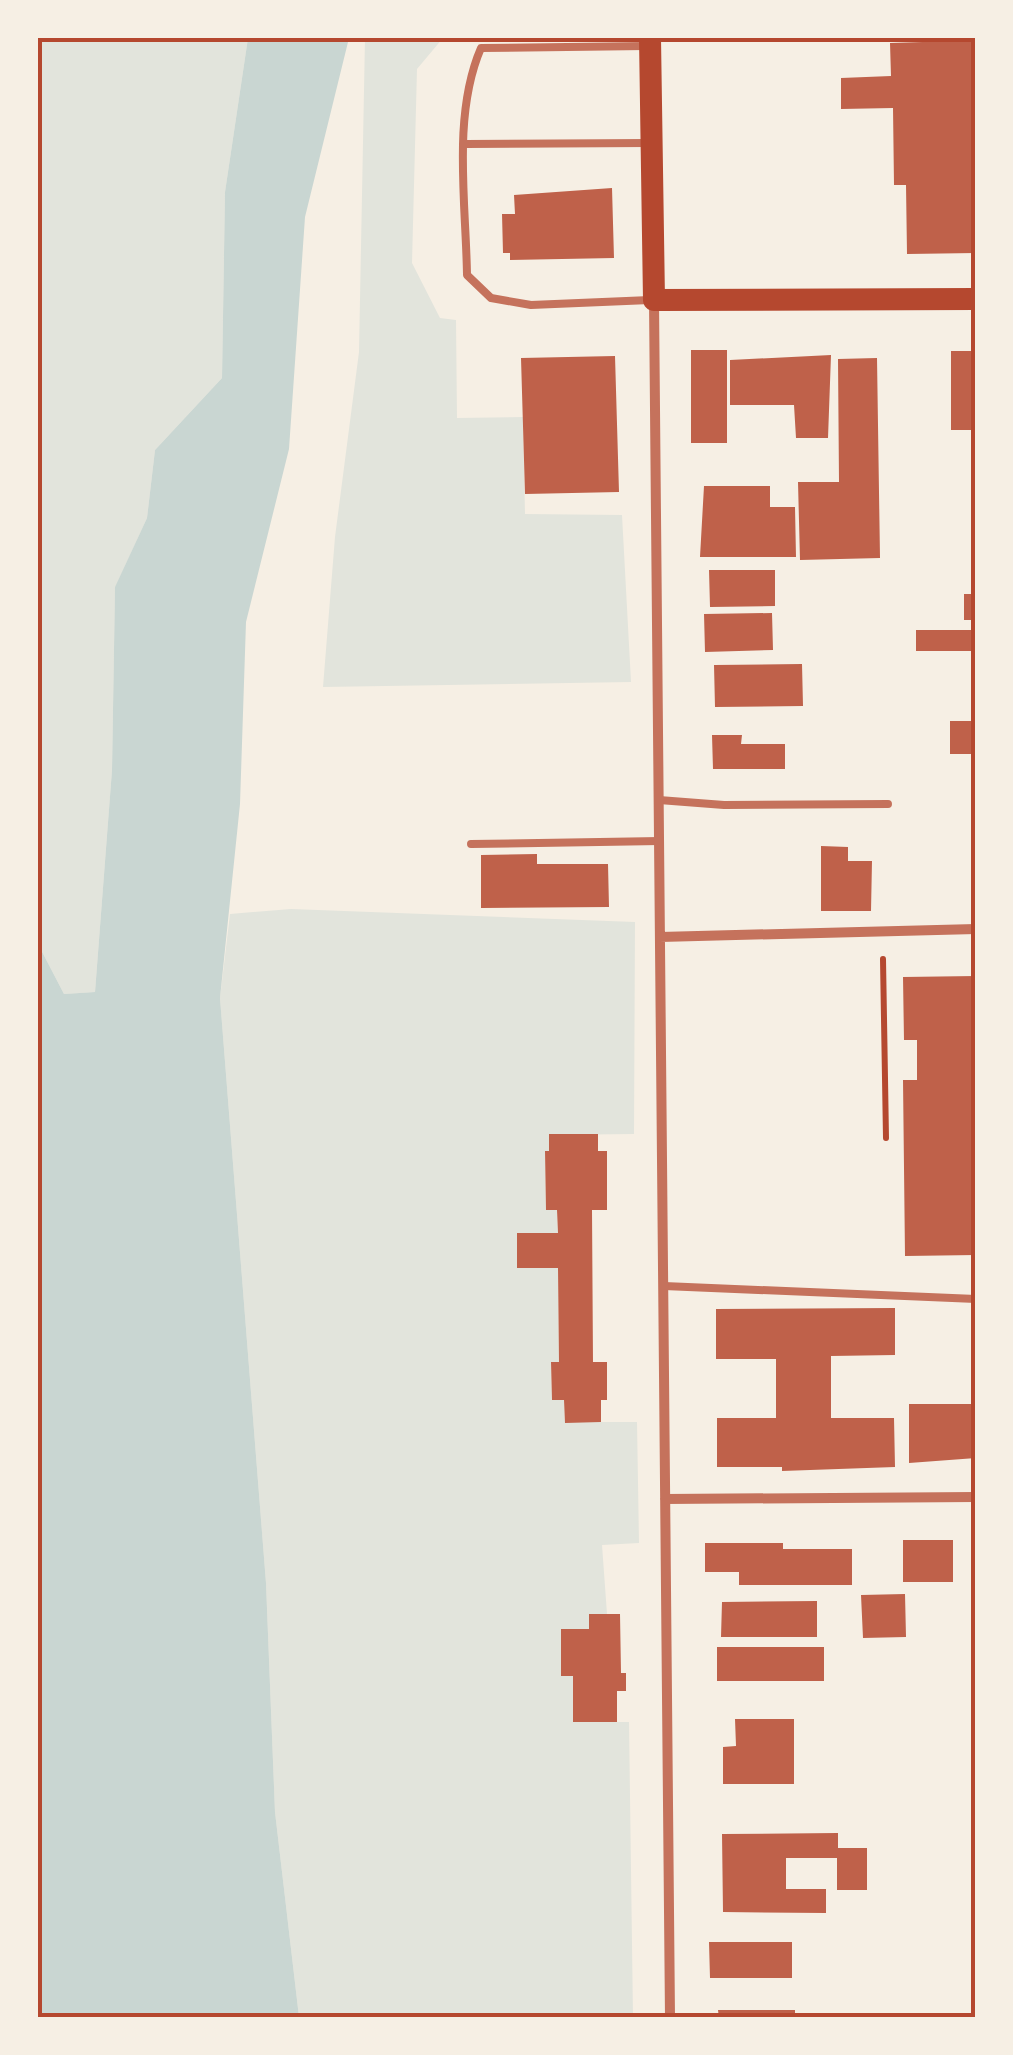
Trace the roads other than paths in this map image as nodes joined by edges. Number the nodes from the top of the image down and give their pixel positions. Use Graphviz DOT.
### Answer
graph roads {
  1 [pos="650,42"];
  2 [pos="653,143"];
  3 [pos="466,144"];
  4 [pos="654,300"];
  5 [pos="976,300"];
  6 [pos="659,800"];
  7 [pos="888,804"];
  8 [pos="660,840"];
  9 [pos="471,844"];
  10 [pos="976,929"];
  11 [pos="660,937"];
  12 [pos="664,1286"];
  13 [pos="976,1298"];
  14 [pos="976,1497"];
  15 [pos="665,1498"];
  16 [pos="670,2018"];
  1 -- 2 [label="main road"];
  1 -- 3 [label="lane"];
  2 -- 3 [label="lane"];
  2 -- 4 [label="main road"];
  3 -- 4 [label="lane"];
  4 -- 5 [label="main road"];
  4 -- 6 [label="street"];
  6 -- 7 [label="lane"];
  6 -- 8 [label="street"];
  8 -- 9 [label="lane"];
  8 -- 11 [label="street"];
  10 -- 11 [label="street"];
  11 -- 12 [label="street"];
  12 -- 13 [label="lane"];
  12 -- 15 [label="street"];
  14 -- 15 [label="street"];
  15 -- 16 [label="street"];
}
